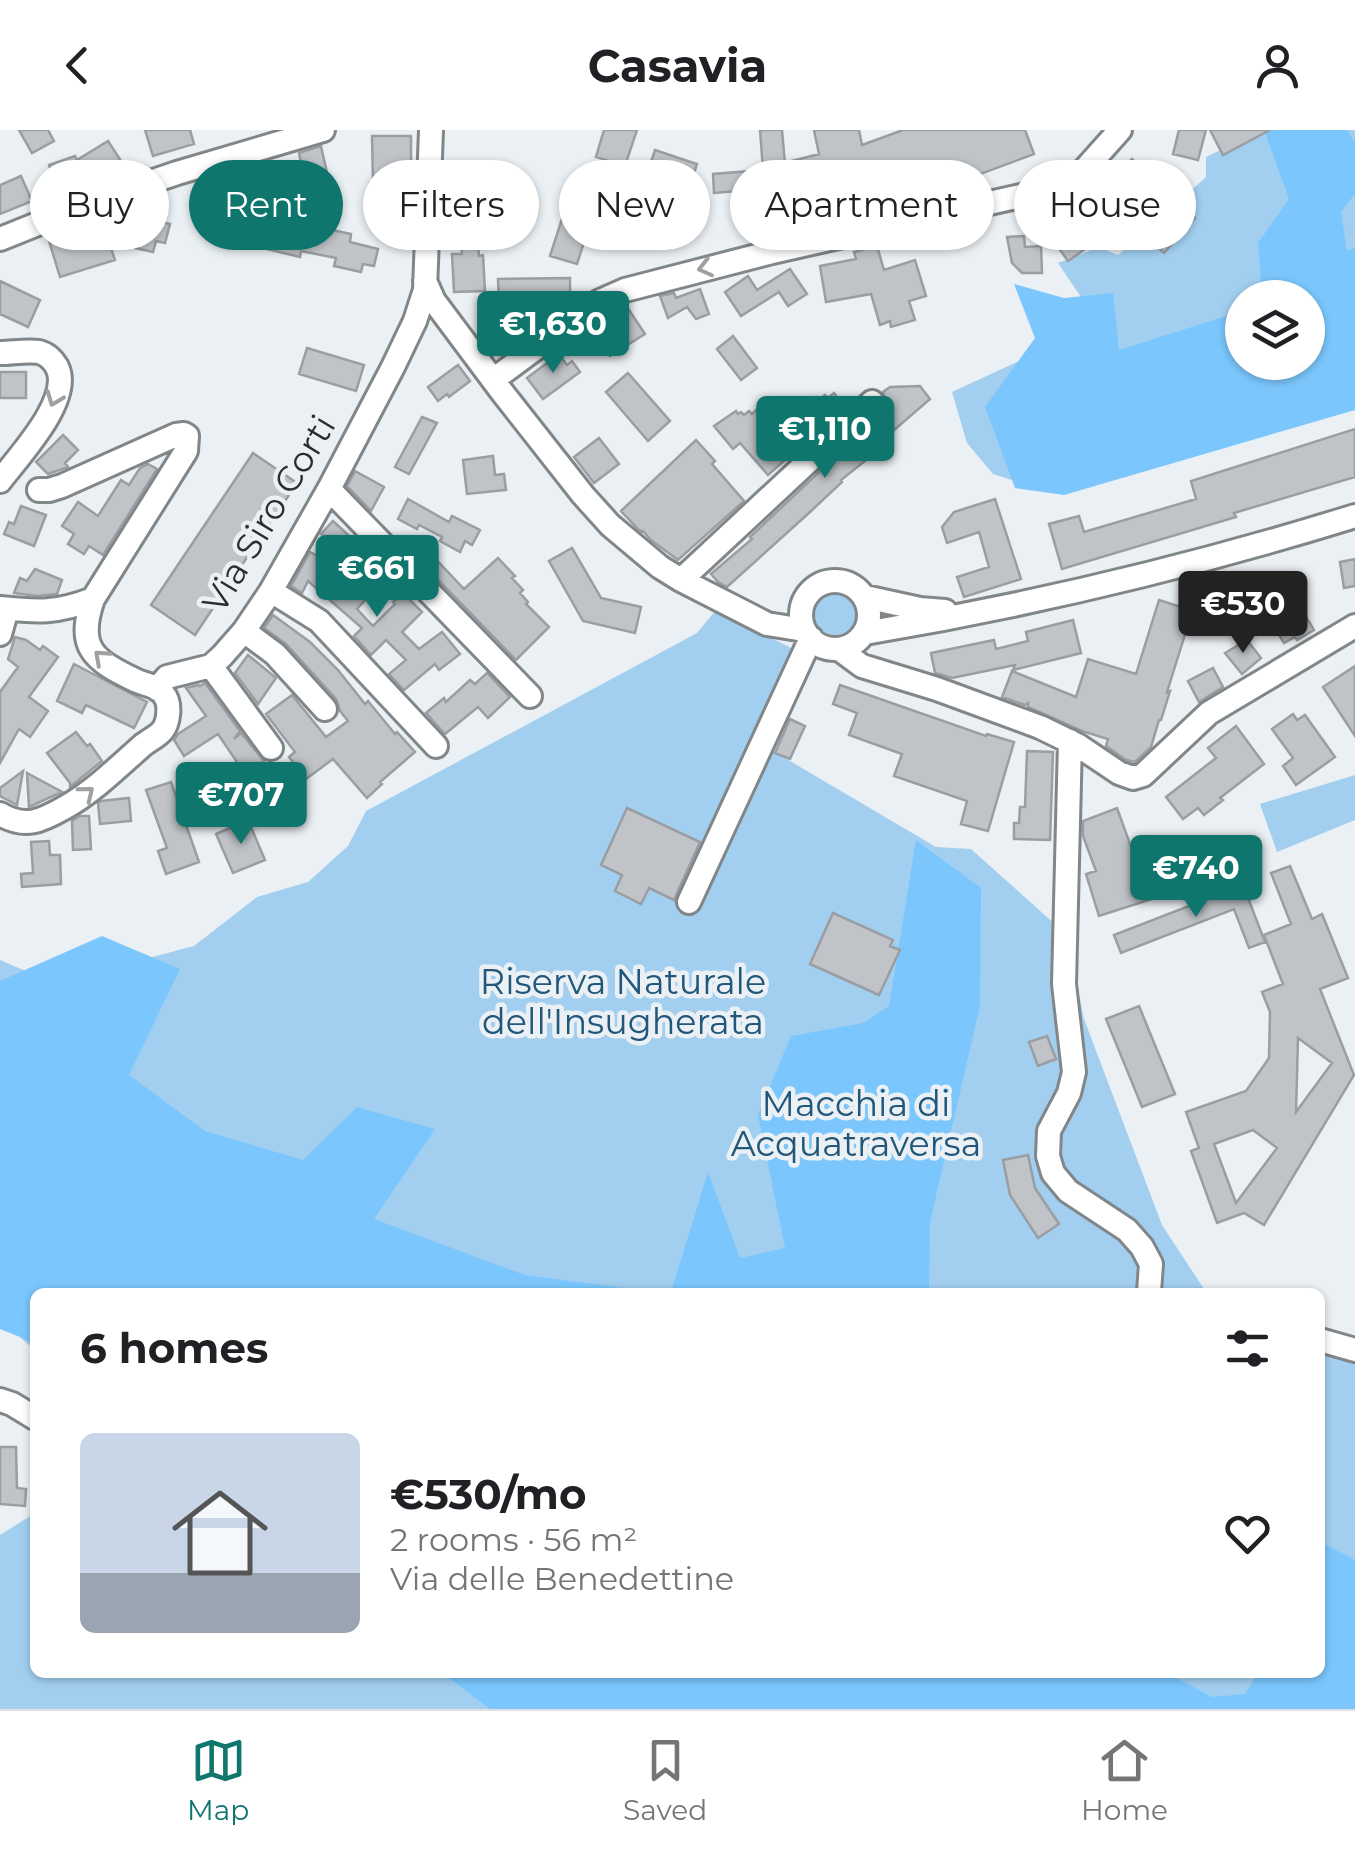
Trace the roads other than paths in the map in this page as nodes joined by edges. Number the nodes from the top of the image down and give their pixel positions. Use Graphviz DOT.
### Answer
graph roads {
  1 [pos="323,130"];
  2 [pos="431,130"];
  3 [pos="1120,130"];
  4 [pos="0,239"];
  5 [pos="425,281"];
  6 [pos="0,354"];
  7 [pos="494,380"];
  8 [pos="872,402"];
  9 [pos="0,482"];
  10 [pos="329,489"];
  11 [pos="39,490"];
  12 [pos="1355,516"];
  13 [pos="681,580"];
  14 [pos="271,591"];
  15 [pos="865,598"];
  16 [pos="93,599"];
  17 [pos="3,609"];
  18 [pos="976,613"];
  19 [pos="1355,626"];
  20 [pos="244,631"];
  21 [pos="865,633"];
  22 [pos="0,634"];
  23 [pos="808,634"];
  24 [pos="839,649"];
  25 [pos="210,666"];
  26 [pos="157,688"];
  27 [pos="530,696"];
  28 [pos="325,709"];
  29 [pos="1070,741"];
  30 [pos="436,746"];
  31 [pos="271,748"];
  32 [pos="0,814"];
  33 [pos="689,902"];
  34 [pos="1150,1288"];
  35 [pos="1325,1341"];
  36 [pos="1355,1350"];
  37 [pos="0,1400"];
  38 [pos="30,1415"];
  1 -- 4 [label="street"];
  2 -- 5 [label="street, Via Siro Corti"];
  3 -- 7 [label="street, one-way"];
  5 -- 7 [label="street"];
  5 -- 10 [label="street, Via Siro Corti"];
  6 -- 9 [label="street, one-way"];
  7 -- 13 [label="street"];
  8 -- 13 [label="street"];
  10 -- 14 [label="street, Via Siro Corti"];
  10 -- 27 [label="street"];
  11 -- 16 [label="street"];
  12 -- 18 [label="street"];
  13 -- 23 [label="street"];
  14 -- 20 [label="street, Via Siro Corti"];
  14 -- 30 [label="street"];
  15 -- 18 [label="street"];
  15 -- 21 [label="street"];
  15 -- 23 [label="street"];
  16 -- 17 [label="street"];
  26 -- 16 [label="street, one-way"];
  17 -- 22 [label="street"];
  18 -- 21 [label="street"];
  19 -- 29 [label="street"];
  20 -- 25 [label="street, Via Siro Corti"];
  20 -- 28 [label="street"];
  21 -- 24 [label="street"];
  23 -- 24 [label="street"];
  23 -- 33 [label="street"];
  24 -- 29 [label="street"];
  25 -- 26 [label="street, Via Siro Corti"];
  25 -- 31 [label="street"];
  32 -- 26 [label="street, one-way"];
  29 -- 34 [label="street"];
  35 -- 36 [label="street"];
  37 -- 38 [label="street"];
}
